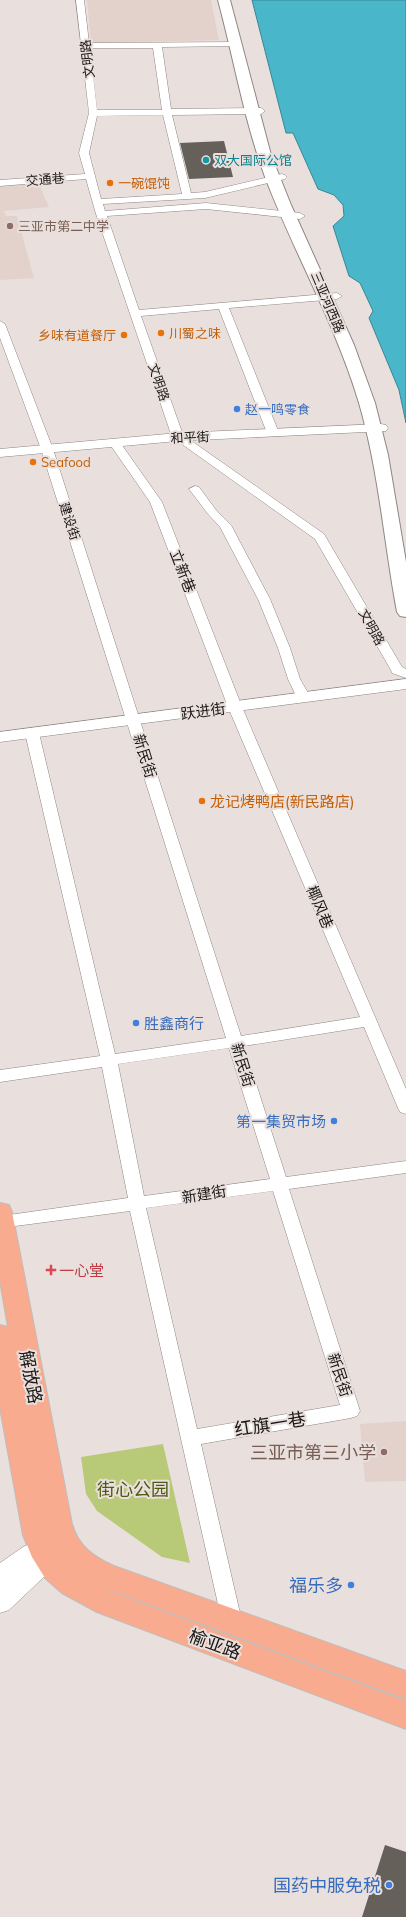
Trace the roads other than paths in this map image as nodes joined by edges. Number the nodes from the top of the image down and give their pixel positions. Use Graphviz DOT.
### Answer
graph roads {
  1 [pos="80,0"];
  2 [pos="224,0"];
  3 [pos="235,0"];
  4 [pos="236,44"];
  5 [pos="157,45"];
  6 [pos="85,46"];
  7 [pos="256,111"];
  8 [pos="166,112"];
  9 [pos="93,113"];
  10 [pos="90,176"];
  11 [pos="277,178"];
  12 [pos="0,183"];
  13 [pos="187,196"];
  14 [pos="97,202"];
  15 [pos="102,214"];
  16 [pos="295,216"];
  17 [pos="332,297"];
  18 [pos="223,306"];
  19 [pos="136,313"];
  20 [pos="0,324"];
  21 [pos="377,428"];
  22 [pos="273,433"];
  23 [pos="178,437"];
  24 [pos="115,442"];
  25 [pos="47,449"];
  26 [pos="0,453"];
  27 [pos="195,489"];
  28 [pos="406,567"];
  29 [pos="406,612"];
  30 [pos="406,674"];
  31 [pos="406,684"];
  32 [pos="304,698"];
  33 [pos="235,707"];
  34 [pos="134,720"];
  35 [pos="32,733"];
  36 [pos="0,737"];
  37 [pos="369,1021"];
  38 [pos="235,1042"];
  39 [pos="109,1060"];
  40 [pos="0,1076"];
  41 [pos="406,1108"];
  42 [pos="406,1167"];
  43 [pos="279,1182"];
  44 [pos="137,1204"];
  45 [pos="1,1217"];
  46 [pos="0,1336"];
  47 [pos="351,1411"];
  48 [pos="190,1438"];
  49 [pos="51,1550"];
  50 [pos="0,1578"];
  51 [pos="0,1602"];
  52 [pos="232,1622"];
  53 [pos="406,1685"];
  54 [pos="406,1715"];
  1 -- 6 [label="street, 文明路"];
  2 -- 4 [label="main road, 三亚河西路"];
  3 -- 7 [label="main road, 三亚河西路"];
  4 -- 5 [label="street"];
  4 -- 7 [label="main road, 三亚河西路"];
  5 -- 6 [label="street"];
  5 -- 8 [label="street"];
  6 -- 9 [label="street, 文明路"];
  7 -- 8 [label="street"];
  7 -- 11 [label="main road, 三亚河西路"];
  8 -- 9 [label="street"];
  8 -- 13 [label="street"];
  9 -- 10 [label="street, 文明路"];
  10 -- 12 [label="street, 交通巷"];
  10 -- 14 [label="street, 文明路"];
  11 -- 13 [label="street"];
  11 -- 16 [label="main road, 三亚河西路"];
  13 -- 14 [label="street"];
  14 -- 15 [label="street, 文明路"];
  15 -- 16 [label="street"];
  15 -- 19 [label="street, 文明路"];
  16 -- 17 [label="main road, 三亚河西路"];
  17 -- 18 [label="street"];
  17 -- 21 [label="main road, 三亚河西路"];
  18 -- 19 [label="street"];
  18 -- 22 [label="street"];
  19 -- 23 [label="street, 文明路"];
  20 -- 25 [label="street, 建设街"];
  21 -- 22 [label="street, 和平街"];
  21 -- 28 [label="main road, 三亚河西路"];
  21 -- 29 [label="main road, 三亚河西路"];
  22 -- 23 [label="street, 和平街"];
  23 -- 24 [label="street, 和平街"];
  23 -- 30 [label="street, 文明路"];
  24 -- 25 [label="street, 和平街"];
  24 -- 33 [label="street, 立新巷"];
  25 -- 26 [label="street, 和平街"];
  25 -- 34 [label="street, 建设街"];
  27 -- 32 [label="street"];
  31 -- 32 [label="street, 跃进街"];
  32 -- 33 [label="street, 跃进街"];
  33 -- 34 [label="street, 跃进街"];
  33 -- 37 [label="street, 椰风巷"];
  34 -- 35 [label="street, 跃进街"];
  34 -- 38 [label="street, 新民街"];
  35 -- 36 [label="street, 跃进街"];
  35 -- 39 [label="street"];
  37 -- 38 [label="street"];
  37 -- 41 [label="street, 椰风巷"];
  38 -- 39 [label="street"];
  38 -- 43 [label="street, 新民街"];
  39 -- 40 [label="street"];
  39 -- 44 [label="street"];
  42 -- 43 [label="street, 新建街"];
  43 -- 44 [label="street, 新建街"];
  43 -- 47 [label="street, 新民街"];
  44 -- 45 [label="street, 新建街"];
  44 -- 48 [label="street"];
  45 -- 49 [label="main road, 解放路"];
  46 -- 49 [label="main road, 解放路"];
  47 -- 48 [label="street, 红旗一巷"];
  48 -- 52 [label="street"];
  49 -- 50 [label="street"];
  49 -- 51 [label="street"];
  49 -- 52 [label="main road, 榆亚路"];
  49 -- 54 [label="main road, 榆亚路"];
  52 -- 53 [label="main road, 榆亚路"];
}
